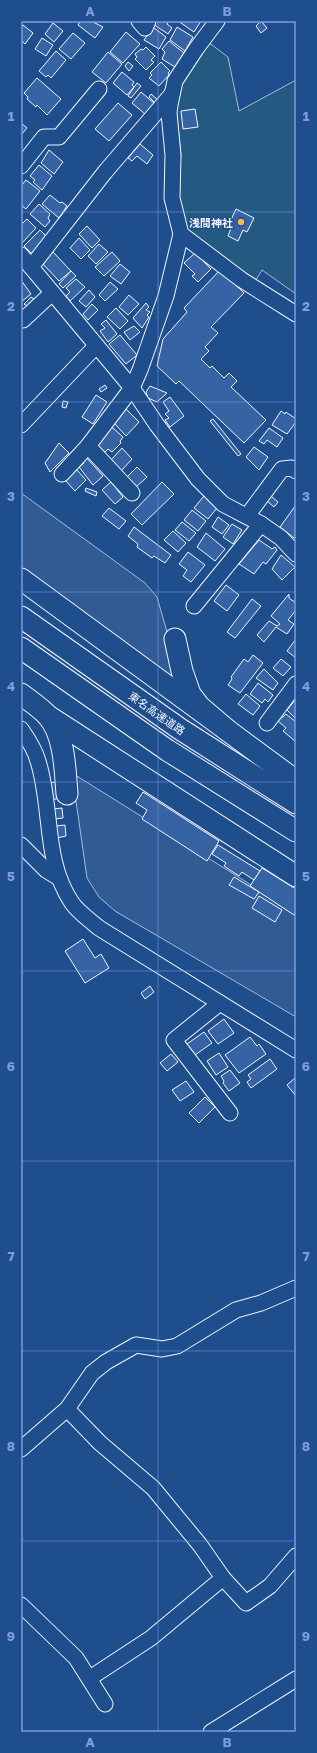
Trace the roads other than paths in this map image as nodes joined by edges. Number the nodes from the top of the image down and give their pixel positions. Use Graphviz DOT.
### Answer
graph roads {
  1 [pos="139,21"];
  2 [pos="148,21"];
  3 [pos="217,21"];
  4 [pos="100,89"];
  5 [pos="172,94"];
  6 [pos="21,166"];
  7 [pos="181,234"];
  8 [pos="21,256"];
  9 [pos="31,267"];
  10 [pos="51,294"];
  11 [pos="296,314"];
  12 [pos="21,318"];
  13 [pos="96,346"];
  14 [pos="132,388"];
  15 [pos="23,420"];
  16 [pos="88,446"];
  17 [pos="296,471"];
  18 [pos="62,474"];
  19 [pos="132,493"];
  20 [pos="247,516"];
  21 [pos="260,524"];
  22 [pos="296,554"];
  23 [pos="21,579"];
  24 [pos="194,606"];
  25 [pos="21,617"];
  26 [pos="175,639"];
  27 [pos="21,648"];
  28 [pos="296,684"];
  29 [pos="21,694"];
  30 [pos="48,716"];
  31 [pos="266,723"];
  32 [pos="21,729"];
  33 [pos="227,730"];
  34 [pos="296,781"];
  35 [pos="67,794"];
  36 [pos="296,803"];
  37 [pos="296,831"];
  38 [pos="21,845"];
  39 [pos="296,876"];
  40 [pos="59,878"];
  41 [pos="220,1003"];
  42 [pos="296,1050"];
  43 [pos="230,1113"];
  44 [pos="296,1288"];
  45 [pos="67,1409"];
  46 [pos="21,1449"];
  47 [pos="296,1556"];
  48 [pos="223,1578"];
  49 [pos="21,1605"];
  50 [pos="90,1678"];
  51 [pos="296,1679"];
  52 [pos="104,1704"];
  53 [pos="211,1732"];
  1 -- 2 [label="street"];
  3 -- 5 [label="street"];
  4 -- 6 [label="street"];
  5 -- 7 [label="street"];
  5 -- 9 [label="street"];
  7 -- 11 [label="street"];
  7 -- 14 [label="street"];
  8 -- 9 [label="street"];
  9 -- 10 [label="street"];
  10 -- 12 [label="street"];
  10 -- 13 [label="street"];
  13 -- 14 [label="street"];
  13 -- 15 [label="street"];
  14 -- 16 [label="street"];
  14 -- 20 [label="street"];
  16 -- 18 [label="street"];
  16 -- 19 [label="street"];
  17 -- 20 [label="street"];
  20 -- 21 [label="street"];
  21 -- 22 [label="street"];
  21 -- 24 [label="street"];
  23 -- 33 [label="highway"];
  25 -- 36 [label="highway, 東名高速道路"];
  26 -- 33 [label="highway"];
  27 -- 37 [label="highway"];
  28 -- 31 [label="street"];
  29 -- 30 [label="highway"];
  30 -- 35 [label="highway"];
  30 -- 39 [label="highway"];
  32 -- 40 [label="street"];
  33 -- 34 [label="highway"];
  38 -- 40 [label="street"];
  40 -- 41 [label="street"];
  41 -- 42 [label="street"];
  41 -- 43 [label="street"];
  44 -- 45 [label="street"];
  45 -- 46 [label="street"];
  45 -- 48 [label="street"];
  47 -- 48 [label="street"];
  48 -- 50 [label="street"];
  49 -- 50 [label="street"];
  50 -- 52 [label="street"];
  51 -- 53 [label="street"];
}
